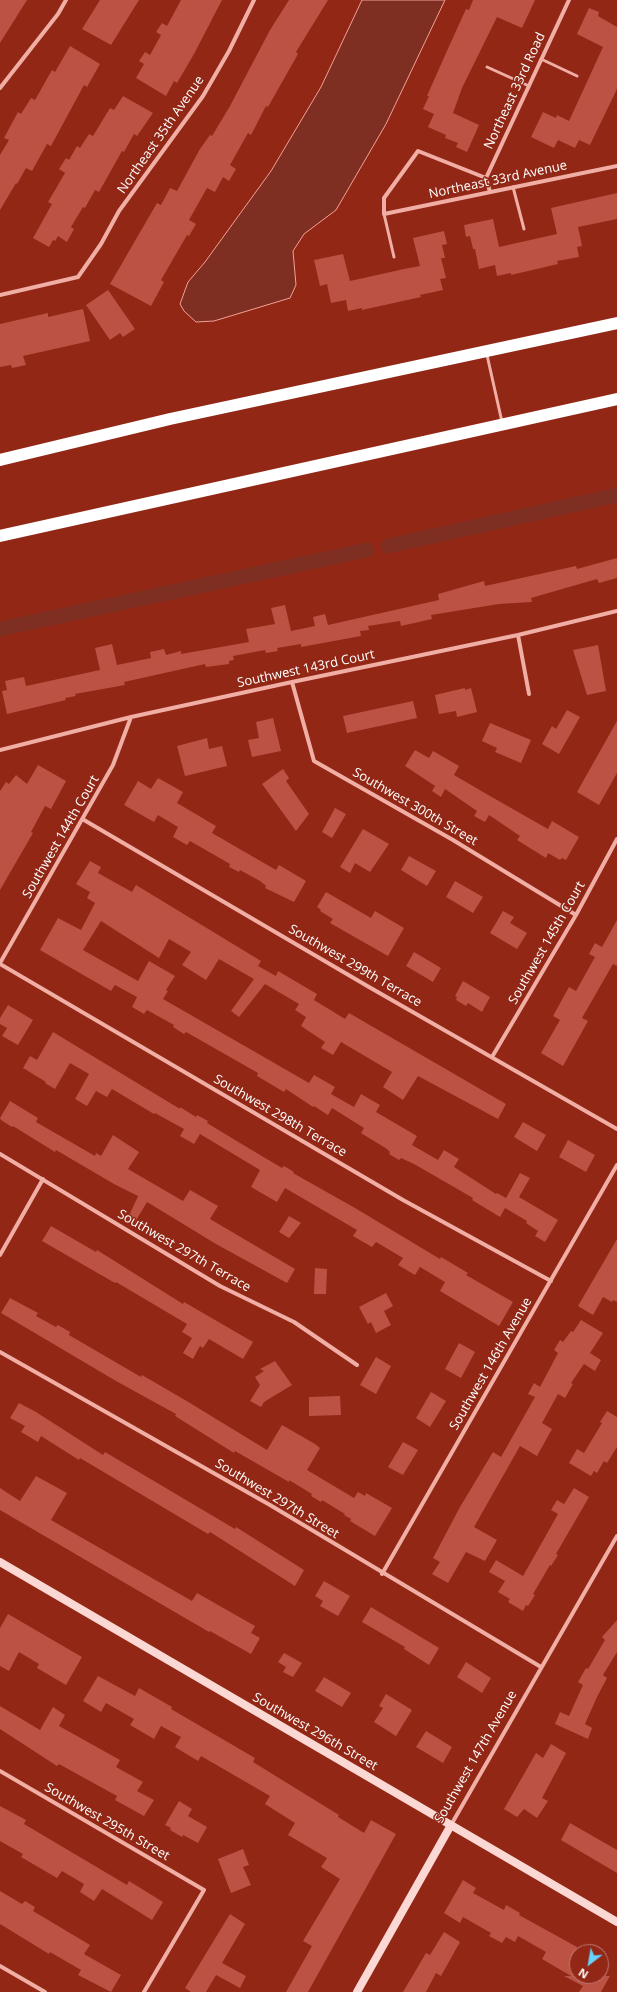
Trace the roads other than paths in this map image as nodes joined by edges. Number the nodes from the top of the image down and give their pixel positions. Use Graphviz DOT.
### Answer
graph roads {
  1 [pos="66,0"];
  2 [pos="254,0"];
  3 [pos="569,0"];
  4 [pos="541,59"];
  5 [pos="486,66"];
  6 [pos="577,76"];
  7 [pos="529,86"];
  8 [pos="0,88"];
  9 [pos="617,166"];
  10 [pos="486,178"];
  11 [pos="513,187"];
  12 [pos="490,192"];
  13 [pos="384,214"];
  14 [pos="524,229"];
  15 [pos="394,257"];
  16 [pos="0,295"];
  17 [pos="617,323"];
  18 [pos="486,351"];
  19 [pos="617,399"];
  20 [pos="502,424"];
  21 [pos="0,460"];
  22 [pos="0,536"];
  23 [pos="617,611"];
  24 [pos="518,636"];
  25 [pos="292,682"];
  26 [pos="529,694"];
  27 [pos="131,718"];
  28 [pos="0,750"];
  29 [pos="84,820"];
  30 [pos="617,839"];
  31 [pos="576,915"];
  32 [pos="0,963"];
  33 [pos="492,1057"];
  34 [pos="617,1129"];
  35 [pos="0,1154"];
  36 [pos="617,1165"];
  37 [pos="43,1179"];
  38 [pos="0,1255"];
  39 [pos="551,1281"];
  40 [pos="0,1352"];
  41 [pos="356,1365"];
  42 [pos="617,1536"];
  43 [pos="0,1562"];
  44 [pos="382,1574"];
  45 [pos="541,1667"];
  46 [pos="0,1771"];
  47 [pos="451,1825"];
  48 [pos="617,1922"];
  49 [pos="0,1966"];
  50 [pos="45,1992"];
  51 [pos="144,1992"];
  52 [pos="357,1992"];
  1 -- 8 [label="street"];
  2 -- 16 [label="street, Northeast 35th Avenue"];
  3 -- 4 [label="street, Northeast 33rd Road"];
  4 -- 6 [label="lane"];
  4 -- 7 [label="street, Northeast 33rd Road"];
  5 -- 7 [label="lane"];
  7 -- 10 [label="street, Northeast 33rd Road"];
  9 -- 11 [label="street, Northeast 33rd Avenue"];
  10 -- 12 [label="street"];
  10 -- 13 [label="street"];
  11 -- 12 [label="street, Northeast 33rd Avenue"];
  11 -- 14 [label="lane"];
  12 -- 13 [label="street, Northeast 33rd Avenue"];
  13 -- 15 [label="lane"];
  17 -- 18 [label="highway"];
  18 -- 20 [label="lane"];
  18 -- 21 [label="highway"];
  19 -- 20 [label="highway"];
  20 -- 22 [label="highway"];
  23 -- 24 [label="street, Southwest 143rd Court"];
  24 -- 25 [label="street, Southwest 143rd Court"];
  24 -- 26 [label="street"];
  25 -- 27 [label="street, Southwest 143rd Court"];
  25 -- 31 [label="street, Southwest 300th Street"];
  27 -- 28 [label="street, Southwest 143rd Court"];
  27 -- 29 [label="street, Southwest 144th Court"];
  29 -- 32 [label="street, Southwest 144th Court"];
  29 -- 33 [label="street, Southwest 299th Terrace"];
  30 -- 31 [label="street, Southwest 145th Court"];
  31 -- 33 [label="street, Southwest 145th Court"];
  32 -- 39 [label="street, Southwest 298th Terrace"];
  33 -- 34 [label="street, Southwest 299th Terrace"];
  35 -- 37 [label="street, Southwest 297th Terrace"];
  36 -- 39 [label="street, Southwest 146th Avenue"];
  37 -- 38 [label="street"];
  37 -- 41 [label="street, Southwest 297th Terrace"];
  39 -- 44 [label="street, Southwest 146th Avenue"];
  40 -- 44 [label="street, Southwest 297th Street"];
  42 -- 45 [label="street, Southwest 147th Avenue"];
  43 -- 47 [label="street, Southwest 296th Street"];
  44 -- 45 [label="street, Southwest 297th Street"];
  45 -- 47 [label="street, Southwest 147th Avenue"];
  46 -- 51 [label="street, Southwest 295th Street"];
  47 -- 48 [label="street, Southwest 296th Street"];
  47 -- 52 [label="street, Southwest 147th Avenue"];
  49 -- 50 [label="street"];
}
